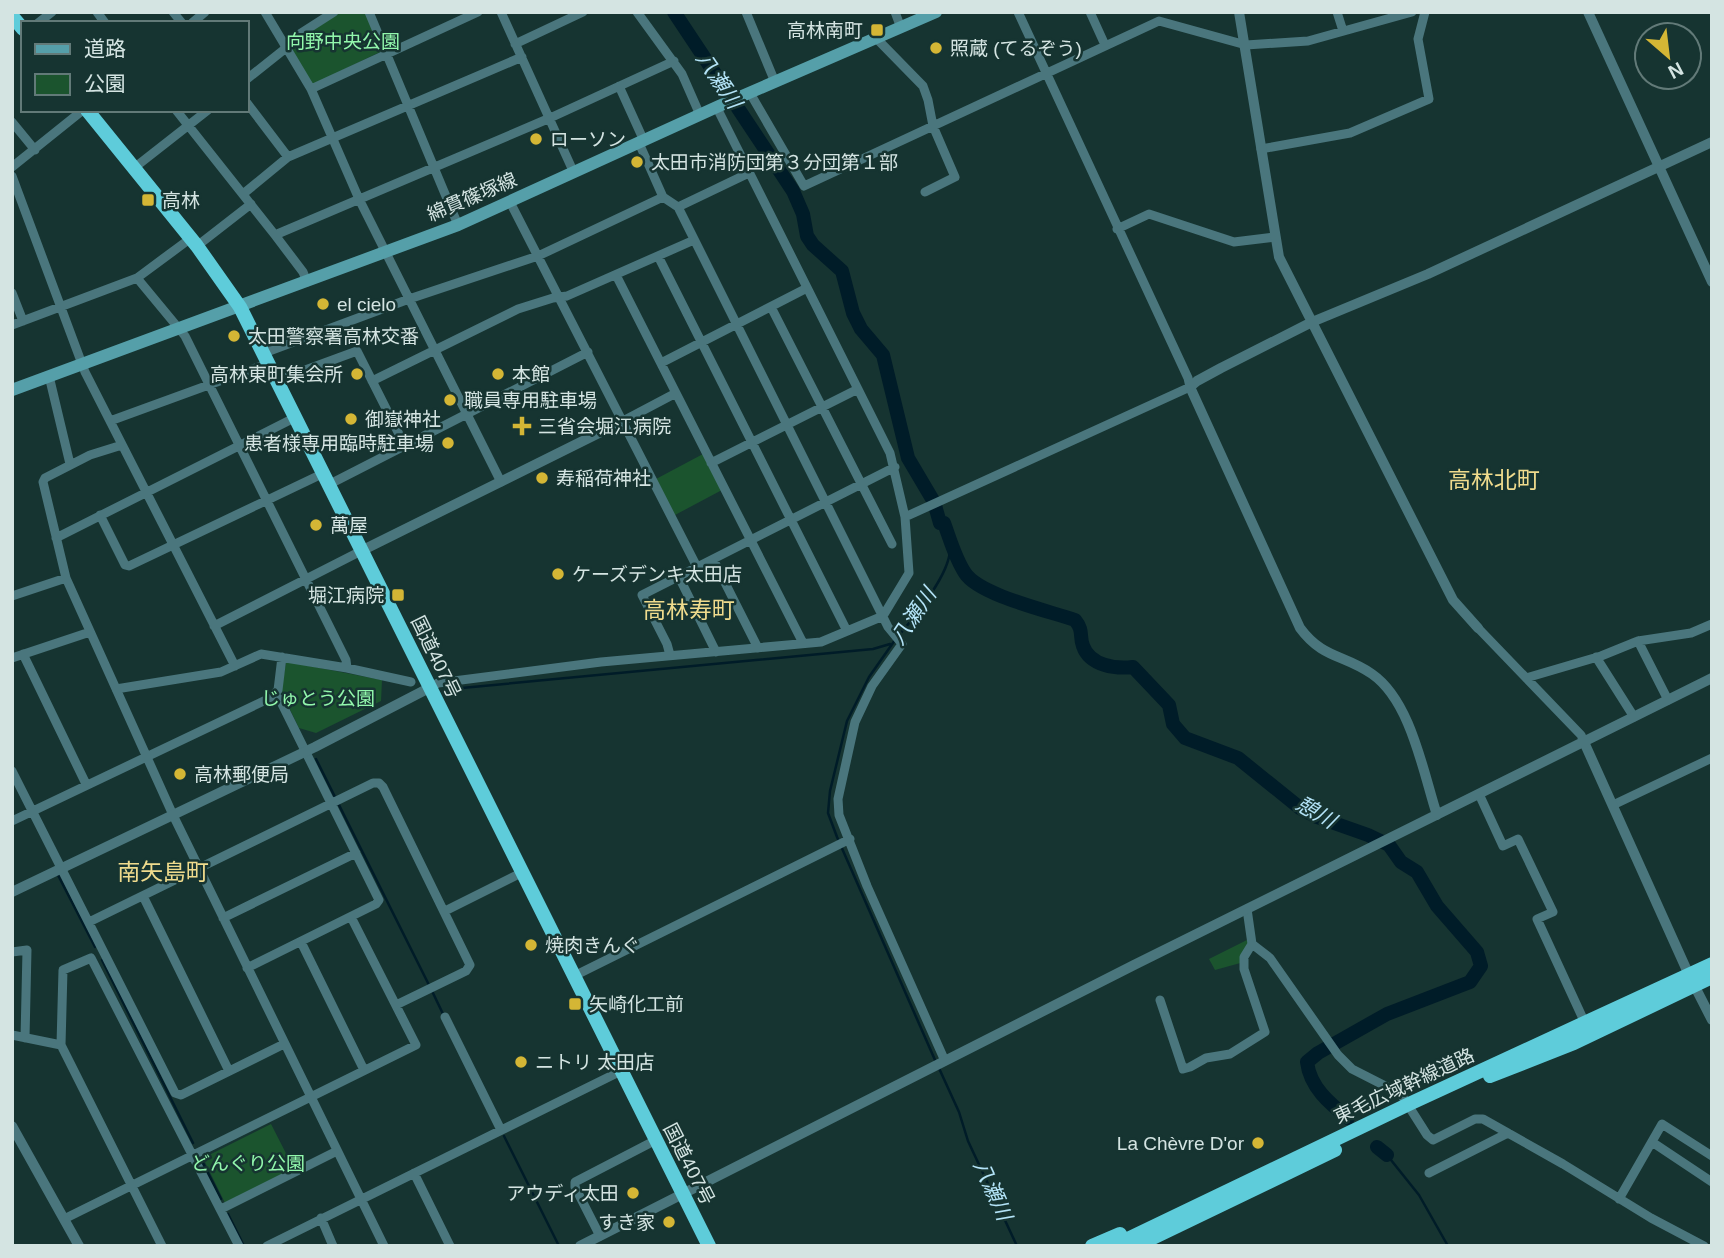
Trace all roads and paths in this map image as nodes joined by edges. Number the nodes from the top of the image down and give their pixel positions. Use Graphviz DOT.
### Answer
graph roads {
  1 [pos="334,12"];
  2 [pos="369,12"];
  3 [pos="478,12"];
  4 [pos="501,12"];
  5 [pos="583,12"];
  6 [pos="637,12"];
  7 [pos="895,12"];
  8 [pos="936,12"];
  9 [pos="1018,12"];
  10 [pos="1090,12"];
  11 [pos="1239,12"];
  12 [pos="1337,12"];
  13 [pos="1412,12"];
  14 [pos="1425,12"];
  15 [pos="1588,12"];
  16 [pos="266,13"];
  17 [pos="748,13"];
  18 [pos="1157,16"];
  19 [pos="901,28"];
  20 [pos="1343,32"];
  21 [pos="877,39"];
  22 [pos="515,44"];
  23 [pos="1105,45"];
  24 [pos="285,46"];
  25 [pos="1245,46"];
  26 [pos="387,53"];
  27 [pos="522,57"];
  28 [pos="674,61"];
  29 [pos="1046,73"];
  30 [pos="248,78"];
  31 [pos="775,82"];
  32 [pos="619,86"];
  33 [pos="311,89"];
  34 [pos="749,93"];
  35 [pos="248,104"];
  36 [pos="408,104"];
  37 [pos="718,107"];
  38 [pos="82,112"];
  39 [pos="87,112"];
  40 [pos="178,112"];
  41 [pos="206,112"];
  42 [pos="700,115"];
  43 [pos="550,118"];
  44 [pos="12,122"];
  45 [pos="188,126"];
  46 [pos="933,126"];
  47 [pos="332,137"];
  48 [pos="642,142"];
  49 [pos="1712,142"];
  50 [pos="1261,149"];
  51 [pos="35,150"];
  52 [pos="288,157"];
  53 [pos="12,167"];
  54 [pos="435,167"];
  55 [pos="1658,167"];
  56 [pos="135,168"];
  57 [pos="574,173"];
  58 [pos="749,173"];
  59 [pos="12,176"];
  60 [pos="925,192"];
  61 [pos="243,194"];
  62 [pos="663,197"];
  63 [pos="359,199"];
  64 [pos="510,202"];
  65 [pos="251,204"];
  66 [pos="678,206"];
  67 [pos="458,225"];
  68 [pos="1117,229"];
  69 [pos="275,235"];
  70 [pos="1275,237"];
  71 [pos="694,240"];
  72 [pos="194,242"];
  73 [pos="386,253"];
  74 [pos="538,256"];
  75 [pos="658,256"];
  76 [pos="617,275"];
  77 [pos="137,278"];
  78 [pos="307,282"];
  79 [pos="1712,282"];
  80 [pos="807,288"];
  81 [pos="12,293"];
  82 [pos="560,297"];
  83 [pos="409,299"];
  84 [pos="61,307"];
  85 [pos="240,307"];
  86 [pos="771,307"];
  87 [pos="23,321"];
  88 [pos="1312,322"];
  89 [pos="737,324"];
  90 [pos="12,325"];
  91 [pos="179,329"];
  92 [pos="700,343"];
  93 [pos="434,350"];
  94 [pos="588,352"];
  95 [pos="267,358"];
  96 [pos="661,363"];
  97 [pos="82,365"];
  98 [pos="49,376"];
  99 [pos="278,380"];
  100 [pos="372,381"];
  101 [pos="208,384"];
  102 [pos="1190,387"];
  103 [pos="858,388"];
  104 [pos="12,390"];
  105 [pos="676,393"];
  106 [pos="822,407"];
  107 [pos="467,414"];
  108 [pos="296,417"];
  109 [pos="110,421"];
  110 [pos="623,421"];
  111 [pos="788,425"];
  112 [pos="751,443"];
  113 [pos="122,444"];
  114 [pos="405,446"];
  115 [pos="239,447"];
  116 [pos="711,463"];
  117 [pos="70,464"];
  118 [pos="895,467"];
  119 [pos="327,479"];
  120 [pos="501,482"];
  121 [pos="861,484"];
  122 [pos="146,493"];
  123 [pos="267,502"];
  124 [pos="826,502"];
  125 [pos="100,515"];
  126 [pos="905,517"];
  127 [pos="790,520"];
  128 [pos="56,538"];
  129 [pos="750,540"];
  130 [pos="892,544"];
  131 [pos="173,547"];
  132 [pos="363,550"];
  133 [pos="713,559"];
  134 [pos="697,567"];
  135 [pos="679,577"];
  136 [pos="66,578"];
  137 [pos="305,578"];
  138 [pos="12,583"];
  139 [pos="14,596"];
  140 [pos="883,616"];
  141 [pos="1712,624"];
  142 [pos="214,626"];
  143 [pos="1478,628"];
  144 [pos="847,631"];
  145 [pos="90,632"];
  146 [pos="1638,641"];
  147 [pos="803,643"];
  148 [pos="758,648"];
  149 [pos="716,652"];
  150 [pos="23,654"];
  151 [pos="670,655"];
  152 [pos="282,657"];
  153 [pos="1596,657"];
  154 [pos="12,658"];
  155 [pos="234,666"];
  156 [pos="347,668"];
  157 [pos="1526,678"];
  158 [pos="1712,678"];
  159 [pos="411,682"];
  160 [pos="429,688"];
  161 [pos="116,689"];
  162 [pos="275,695"];
  163 [pos="1668,700"];
  164 [pos="1634,717"];
  165 [pos="1584,742"];
  166 [pos="305,752"];
  167 [pos="147,758"];
  168 [pos="1712,758"];
  169 [pos="12,771"];
  170 [pos="86,784"];
  171 [pos="1479,794"];
  172 [pos="331,804"];
  173 [pos="1613,805"];
  174 [pos="32,811"];
  175 [pos="173,815"];
  176 [pos="1437,815"];
  177 [pos="12,821"];
  178 [pos="848,840"];
  179 [pos="356,853"];
  180 [pos="62,868"];
  181 [pos="199,869"];
  182 [pos="523,872"];
  183 [pos="12,892"];
  184 [pos="143,896"];
  185 [pos="1247,909"];
  186 [pos="445,911"];
  187 [pos="351,917"];
  188 [pos="223,918"];
  189 [pos="89,922"];
  190 [pos="301,942"];
  191 [pos="1252,944"];
  192 [pos="104,951"];
  193 [pos="12,952"];
  194 [pos="91,958"];
  195 [pos="1712,964"];
  196 [pos="247,968"];
  197 [pos="574,976"];
  198 [pos="1712,977"];
  199 [pos="1692,980"];
  200 [pos="1160,1000"];
  201 [pos="396,1006"];
  202 [pos="446,1017"];
  203 [pos="1712,1020"];
  204 [pos="1585,1023"];
  205 [pos="12,1035"];
  206 [pos="25,1038"];
  207 [pos="284,1044"];
  208 [pos="61,1045"];
  209 [pos="939,1064"];
  210 [pos="363,1070"];
  211 [pos="229,1071"];
  212 [pos="621,1071"];
  213 [pos="311,1097"];
  214 [pos="1411,1108"];
  215 [pos="12,1126"];
  216 [pos="501,1130"];
  217 [pos="1508,1133"];
  218 [pos="656,1140"];
  219 [pos="1653,1142"];
  220 [pos="337,1151"];
  221 [pos="193,1155"];
  222 [pos="1712,1156"];
  223 [pos="414,1173"];
  224 [pos="1429,1173"];
  225 [pos="1712,1182"];
  226 [pos="132,1185"];
  227 [pos="683,1194"];
  228 [pos="1619,1199"];
  229 [pos="362,1200"];
  230 [pos="1207,1200"];
  231 [pos="221,1209"];
  232 [pos="321,1218"];
  233 [pos="64,1219"];
  234 [pos="1189,1220"];
  235 [pos="600,1236"];
  236 [pos="79,1246"];
  237 [pos="162,1246"];
  238 [pos="239,1246"];
  239 [pos="267,1246"];
  240 [pos="333,1246"];
  241 [pos="384,1246"];
  242 [pos="450,1246"];
  243 [pos="580,1246"];
  244 [pos="709,1246"];
  245 [pos="1092,1246"];
  246 [pos="1113,1246"];
  247 [pos="1136,1246"];
  248 [pos="1150,1246"];
  249 [pos="1704,1246"];
  1 -- 24 [label="street"];
  2 -- 26 [label="street"];
  3 -- 26 [label="street"];
  4 -- 22 [label="street"];
  5 -- 22 [label="street"];
  6 -- 28 [label="street"];
  7 -- 19 [label="street"];
  8 -- 19 [label="main road, 綿貫篠塚線"];
  9 -- 29 [label="street"];
  10 -- 23 [label="street"];
  11 -- 25 [label="street"];
  12 -- 20 [label="street"];
  13 -- 20 [label="street"];
  14 -- 50 [label="street"];
  15 -- 55 [label="street"];
  16 -- 24 [label="street"];
  17 -- 31 [label="street"];
  18 -- 23 [label="street"];
  18 -- 25 [label="street"];
  19 -- 21 [label="main road, 綿貫篠塚線"];
  20 -- 25 [label="street"];
  21 -- 31 [label="main road, 綿貫篠塚線"];
  21 -- 46 [label="street"];
  22 -- 27 [label="street"];
  23 -- 29 [label="street"];
  24 -- 30 [label="street"];
  24 -- 33 [label="street"];
  25 -- 50 [label="street"];
  26 -- 33 [label="street"];
  26 -- 36 [label="street"];
  27 -- 36 [label="street"];
  27 -- 43 [label="street"];
  28 -- 32 [label="street"];
  28 -- 42 [label="street"];
  29 -- 46 [label="street"];
  29 -- 68 [label="street"];
  31 -- 34 [label="main road, 綿貫篠塚線"];
  32 -- 43 [label="street"];
  32 -- 48 [label="street"];
  33 -- 47 [label="street"];
  34 -- 37 [label="main road, 綿貫篠塚線"];
  34 -- 46 [label="street"];
  35 -- 52 [label="street"];
  36 -- 47 [label="street"];
  36 -- 54 [label="street"];
  37 -- 42 [label="main road, 綿貫篠塚線"];
  37 -- 58 [label="street"];
  38 -- 51 [label="street"];
  39 -- 56 [label="highway, 国道407号"];
  40 -- 45 [label="street"];
  41 -- 45 [label="street"];
  42 -- 48 [label="main road, 綿貫篠塚線"];
  43 -- 54 [label="street"];
  43 -- 57 [label="street"];
  44 -- 51 [label="street"];
  45 -- 56 [label="street"];
  45 -- 61 [label="street"];
  46 -- 60 [label="street"];
  47 -- 52 [label="street"];
  47 -- 63 [label="street"];
  48 -- 57 [label="main road, 綿貫篠塚線"];
  48 -- 62 [label="street"];
  49 -- 55 [label="street"];
  50 -- 70 [label="street"];
  51 -- 53 [label="street"];
  52 -- 61 [label="street"];
  54 -- 63 [label="street"];
  54 -- 67 [label="street"];
  55 -- 79 [label="street"];
  55 -- 88 [label="street"];
  56 -- 72 [label="highway, 国道407号"];
  57 -- 64 [label="main road, 綿貫篠塚線"];
  58 -- 66 [label="street"];
  58 -- 80 [label="street"];
  59 -- 84 [label="street"];
  61 -- 65 [label="street"];
  62 -- 66 [label="street"];
  62 -- 74 [label="street"];
  63 -- 69 [label="street"];
  63 -- 73 [label="street"];
  64 -- 67 [label="main road, 綿貫篠塚線"];
  64 -- 74 [label="street"];
  65 -- 69 [label="street"];
  65 -- 72 [label="street"];
  66 -- 71 [label="street"];
  67 -- 73 [label="main road, 綿貫篠塚線"];
  68 -- 70 [label="street"];
  68 -- 102 [label="street"];
  69 -- 78 [label="street"];
  70 -- 88 [label="street"];
  71 -- 75 [label="street"];
  71 -- 89 [label="street"];
  72 -- 77 [label="street"];
  72 -- 85 [label="highway, 国道407号"];
  73 -- 78 [label="main road, 綿貫篠塚線"];
  73 -- 83 [label="street"];
  74 -- 82 [label="street"];
  74 -- 83 [label="street"];
  75 -- 76 [label="street"];
  75 -- 92 [label="street"];
  76 -- 82 [label="street"];
  76 -- 96 [label="street"];
  77 -- 84 [label="street"];
  77 -- 91 [label="street"];
  78 -- 85 [label="main road, 綿貫篠塚線"];
  80 -- 86 [label="street"];
  80 -- 103 [label="street"];
  81 -- 87 [label="street"];
  82 -- 93 [label="street"];
  82 -- 94 [label="street"];
  83 -- 93 [label="street"];
  83 -- 95 [label="street"];
  84 -- 87 [label="street"];
  84 -- 97 [label="street"];
  85 -- 91 [label="main road, 綿貫篠塚線"];
  85 -- 95 [label="highway, 国道407号"];
  86 -- 89 [label="street"];
  86 -- 106 [label="street"];
  87 -- 90 [label="street"];
  88 -- 102 [label="street"];
  88 -- 143 [label="street"];
  89 -- 92 [label="street"];
  89 -- 111 [label="street"];
  91 -- 97 [label="main road, 綿貫篠塚線"];
  91 -- 101 [label="street"];
  92 -- 96 [label="street"];
  92 -- 112 [label="street"];
  93 -- 100 [label="street"];
  93 -- 107 [label="street"];
  94 -- 107 [label="street"];
  94 -- 110 [label="street"];
  95 -- 99 [label="highway, 国道407号"];
  95 -- 101 [label="street"];
  96 -- 105 [label="street"];
  97 -- 98 [label="main road, 綿貫篠塚線"];
  97 -- 109 [label="street"];
  98 -- 104 [label="main road, 綿貫篠塚線"];
  98 -- 117 [label="street"];
  99 -- 100 [label="street"];
  99 -- 108 [label="highway, 国道407号"];
  100 -- 114 [label="street"];
  101 -- 109 [label="street"];
  101 -- 115 [label="street"];
  102 -- 126 [label="street"];
  102 -- 176 [label="street"];
  103 -- 106 [label="street"];
  103 -- 118 [label="street"];
  105 -- 110 [label="street"];
  105 -- 116 [label="street"];
  106 -- 111 [label="street"];
  106 -- 121 [label="street"];
  107 -- 114 [label="street"];
  107 -- 120 [label="street"];
  108 -- 115 [label="street"];
  108 -- 119 [label="highway, 国道407号"];
  109 -- 113 [label="street"];
  110 -- 120 [label="street"];
  110 -- 134 [label="street"];
  111 -- 112 [label="street"];
  111 -- 124 [label="street"];
  112 -- 116 [label="street"];
  112 -- 127 [label="street"];
  113 -- 117 [label="street"];
  113 -- 122 [label="street"];
  114 -- 119 [label="street"];
  115 -- 122 [label="street"];
  115 -- 123 [label="street"];
  116 -- 129 [label="street"];
  117 -- 128 [label="street"];
  118 -- 121 [label="street"];
  118 -- 126 [label="street"];
  119 -- 123 [label="street"];
  119 -- 132 [label="highway, 国道407号"];
  120 -- 132 [label="street"];
  121 -- 124 [label="street"];
  121 -- 130 [label="street"];
  122 -- 125 [label="street"];
  122 -- 131 [label="street"];
  123 -- 131 [label="street"];
  123 -- 137 [label="street"];
  124 -- 127 [label="street"];
  124 -- 140 [label="street"];
  125 -- 128 [label="street"];
  125 -- 131 [label="street"];
  126 -- 140 [label="street"];
  127 -- 129 [label="street"];
  127 -- 144 [label="street"];
  128 -- 136 [label="street"];
  129 -- 133 [label="street"];
  129 -- 147 [label="street"];
  131 -- 142 [label="street"];
  132 -- 137 [label="street"];
  132 -- 160 [label="highway, 国道407号"];
  133 -- 134 [label="street"];
  133 -- 148 [label="street"];
  134 -- 135 [label="street"];
  135 -- 149 [label="street"];
  135 -- 151 [label="street"];
  136 -- 139 [label="street"];
  136 -- 145 [label="street"];
  137 -- 142 [label="street"];
  137 -- 156 [label="street"];
  138 -- 139 [label="street"];
  140 -- 144 [label="street"];
  140 -- 178 [label="street"];
  141 -- 146 [label="street"];
  142 -- 155 [label="street"];
  143 -- 157 [label="street"];
  144 -- 147 [label="street"];
  145 -- 150 [label="street"];
  145 -- 161 [label="street"];
  146 -- 153 [label="street"];
  146 -- 163 [label="street"];
  147 -- 148 [label="street"];
  148 -- 149 [label="street"];
  149 -- 151 [label="street"];
  150 -- 154 [label="street"];
  150 -- 170 [label="street"];
  151 -- 160 [label="street"];
  152 -- 155 [label="street"];
  152 -- 156 [label="street"];
  152 -- 162 [label="street"];
  153 -- 157 [label="street"];
  153 -- 164 [label="street"];
  155 -- 161 [label="street"];
  156 -- 159 [label="street"];
  157 -- 165 [label="street"];
  158 -- 163 [label="street"];
  160 -- 166 [label="street"];
  160 -- 182 [label="highway, 国道407号"];
  161 -- 167 [label="street"];
  162 -- 166 [label="street"];
  162 -- 167 [label="street"];
  163 -- 164 [label="street"];
  164 -- 165 [label="street"];
  165 -- 171 [label="street"];
  165 -- 173 [label="street"];
  166 -- 172 [label="street"];
  166 -- 175 [label="street"];
  167 -- 170 [label="street"];
  167 -- 175 [label="street"];
  168 -- 173 [label="street"];
  169 -- 174 [label="street"];
  170 -- 174 [label="street"];
  171 -- 176 [label="street"];
  171 -- 204 [label="street"];
  172 -- 179 [label="street"];
  172 -- 181 [label="street"];
  172 -- 186 [label="street"];
  173 -- 199 [label="street"];
  174 -- 177 [label="street"];
  174 -- 180 [label="street"];
  175 -- 180 [label="street"];
  175 -- 181 [label="street"];
  176 -- 185 [label="street"];
  178 -- 197 [label="street"];
  178 -- 209 [label="street"];
  179 -- 187 [label="street"];
  179 -- 188 [label="street"];
  180 -- 183 [label="street"];
  180 -- 189 [label="street"];
  181 -- 184 [label="street"];
  181 -- 188 [label="street"];
  182 -- 186 [label="street"];
  182 -- 197 [label="highway, 国道407号"];
  184 -- 189 [label="street"];
  184 -- 211 [label="street"];
  185 -- 191 [label="street"];
  185 -- 209 [label="street"];
  186 -- 201 [label="street"];
  187 -- 190 [label="street"];
  187 -- 201 [label="street"];
  188 -- 196 [label="street"];
  189 -- 192 [label="street"];
  190 -- 196 [label="street"];
  190 -- 210 [label="street"];
  191 -- 200 [label="street"];
  191 -- 214 [label="street"];
  192 -- 194 [label="street"];
  192 -- 211 [label="street"];
  193 -- 206 [label="street"];
  194 -- 208 [label="street"];
  194 -- 221 [label="street"];
  195 -- 199 [label="highway, 東毛広域幹線道路"];
  196 -- 207 [label="street"];
  197 -- 212 [label="highway, 国道407号"];
  198 -- 199 [label="highway, 東毛広域幹線道路"];
  199 -- 203 [label="street"];
  199 -- 204 [label="highway, 東毛広域幹線道路"];
  199 -- 214 [label="highway, 東毛広域幹線道路"];
  201 -- 210 [label="street"];
  202 -- 216 [label="street"];
  204 -- 214 [label="highway, 東毛広域幹線道路"];
  205 -- 206 [label="street"];
  206 -- 208 [label="street"];
  207 -- 211 [label="street"];
  207 -- 213 [label="street"];
  208 -- 226 [label="street"];
  209 -- 227 [label="street"];
  210 -- 213 [label="street"];
  212 -- 216 [label="street"];
  212 -- 218 [label="highway, 国道407号"];
  213 -- 220 [label="street"];
  213 -- 221 [label="street"];
  214 -- 217 [label="street"];
  214 -- 230 [label="highway, 東毛広域幹線道路"];
  214 -- 234 [label="highway, 東毛広域幹線道路"];
  215 -- 233 [label="street"];
  216 -- 223 [label="street"];
  217 -- 224 [label="street"];
  217 -- 228 [label="street"];
  218 -- 227 [label="highway, 国道407号"];
  218 -- 235 [label="street"];
  219 -- 222 [label="street"];
  219 -- 225 [label="street"];
  219 -- 228 [label="street"];
  220 -- 229 [label="street"];
  220 -- 231 [label="street"];
  221 -- 226 [label="street"];
  221 -- 231 [label="street"];
  223 -- 229 [label="street"];
  223 -- 242 [label="street"];
  226 -- 233 [label="street"];
  226 -- 237 [label="street"];
  227 -- 235 [label="street"];
  227 -- 244 [label="highway, 国道407号"];
  228 -- 249 [label="street"];
  229 -- 232 [label="street"];
  229 -- 241 [label="street"];
  230 -- 245 [label="highway"];
  230 -- 246 [label="highway, 東毛広域幹線道路"];
  231 -- 238 [label="street"];
  232 -- 239 [label="street"];
  232 -- 240 [label="street"];
  233 -- 236 [label="street"];
  234 -- 247 [label="highway, 東毛広域幹線道路"];
  234 -- 248 [label="highway"];
  235 -- 243 [label="street"];
}
